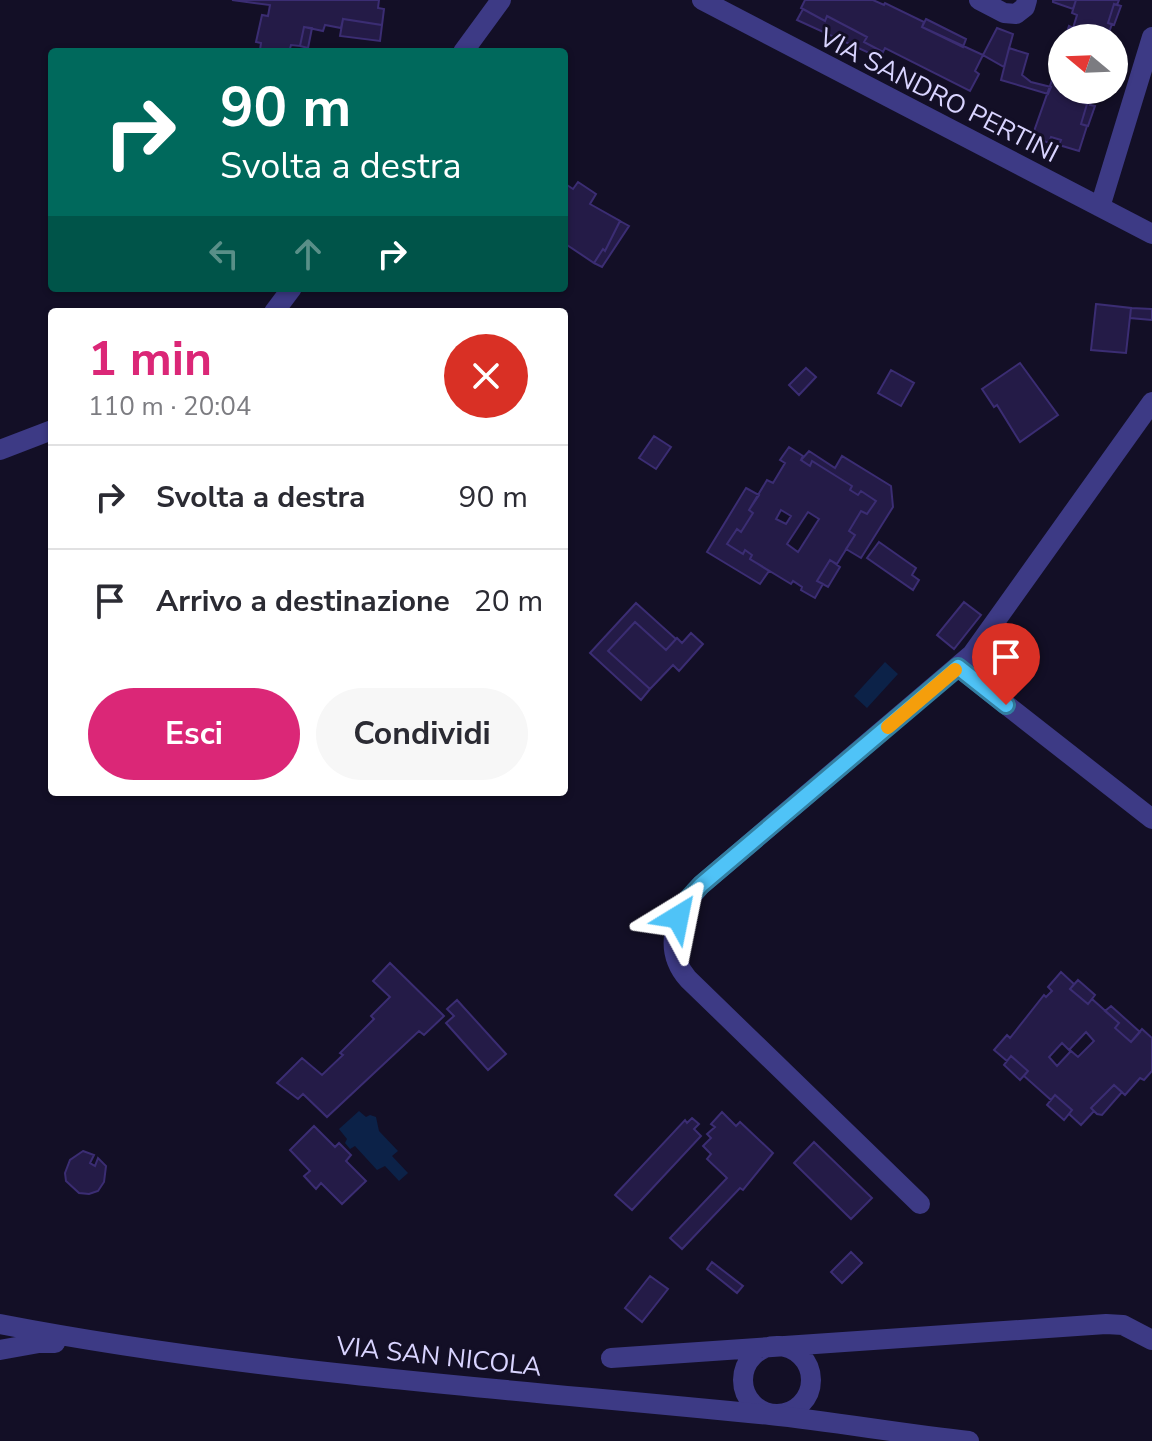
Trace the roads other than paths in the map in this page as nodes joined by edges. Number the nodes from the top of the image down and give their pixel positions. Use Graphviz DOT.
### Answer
graph roads {
  1 [pos="501,0"];
  2 [pos="702,0"];
  3 [pos="979,0"];
  4 [pos="1027,0"];
  5 [pos="1152,37"];
  6 [pos="466,48"];
  7 [pos="1100,207"];
  8 [pos="1152,234"];
  9 [pos="1152,402"];
  10 [pos="48,432"];
  11 [pos="0,450"];
  12 [pos="958,667"];
  13 [pos="1152,819"];
  14 [pos="920,1204"];
  15 [pos="0,1324"];
  16 [pos="1152,1340"];
  17 [pos="99,1343"];
  18 [pos="774,1346"];
  19 [pos="0,1350"];
  20 [pos="611,1358"];
  21 [pos="775,1415"];
  22 [pos="969,1441"];
  1 -- 6 [label="street"];
  2 -- 7 [label="street, VIA SANDRO PERTINI"];
  3 -- 4 [label="street"];
  5 -- 7 [label="street"];
  7 -- 8 [label="street, VIA SANDRO PERTINI"];
  9 -- 12 [label="street"];
  10 -- 11 [label="street"];
  12 -- 13 [label="street"];
  12 -- 14 [label="street"];
  15 -- 17 [label="street, VIA SAN NICOLA"];
  16 -- 18 [label="street"];
  17 -- 19 [label="street, VIA SAN NICOLA"];
  17 -- 21 [label="street, VIA SAN NICOLA"];
  18 -- 20 [label="street"];
  18 -- 21 [label="street, VIA SAN NICOLA"];
  18 -- 21 [label="street"];
  21 -- 22 [label="street, VIA SAN NICOLA"];
}
